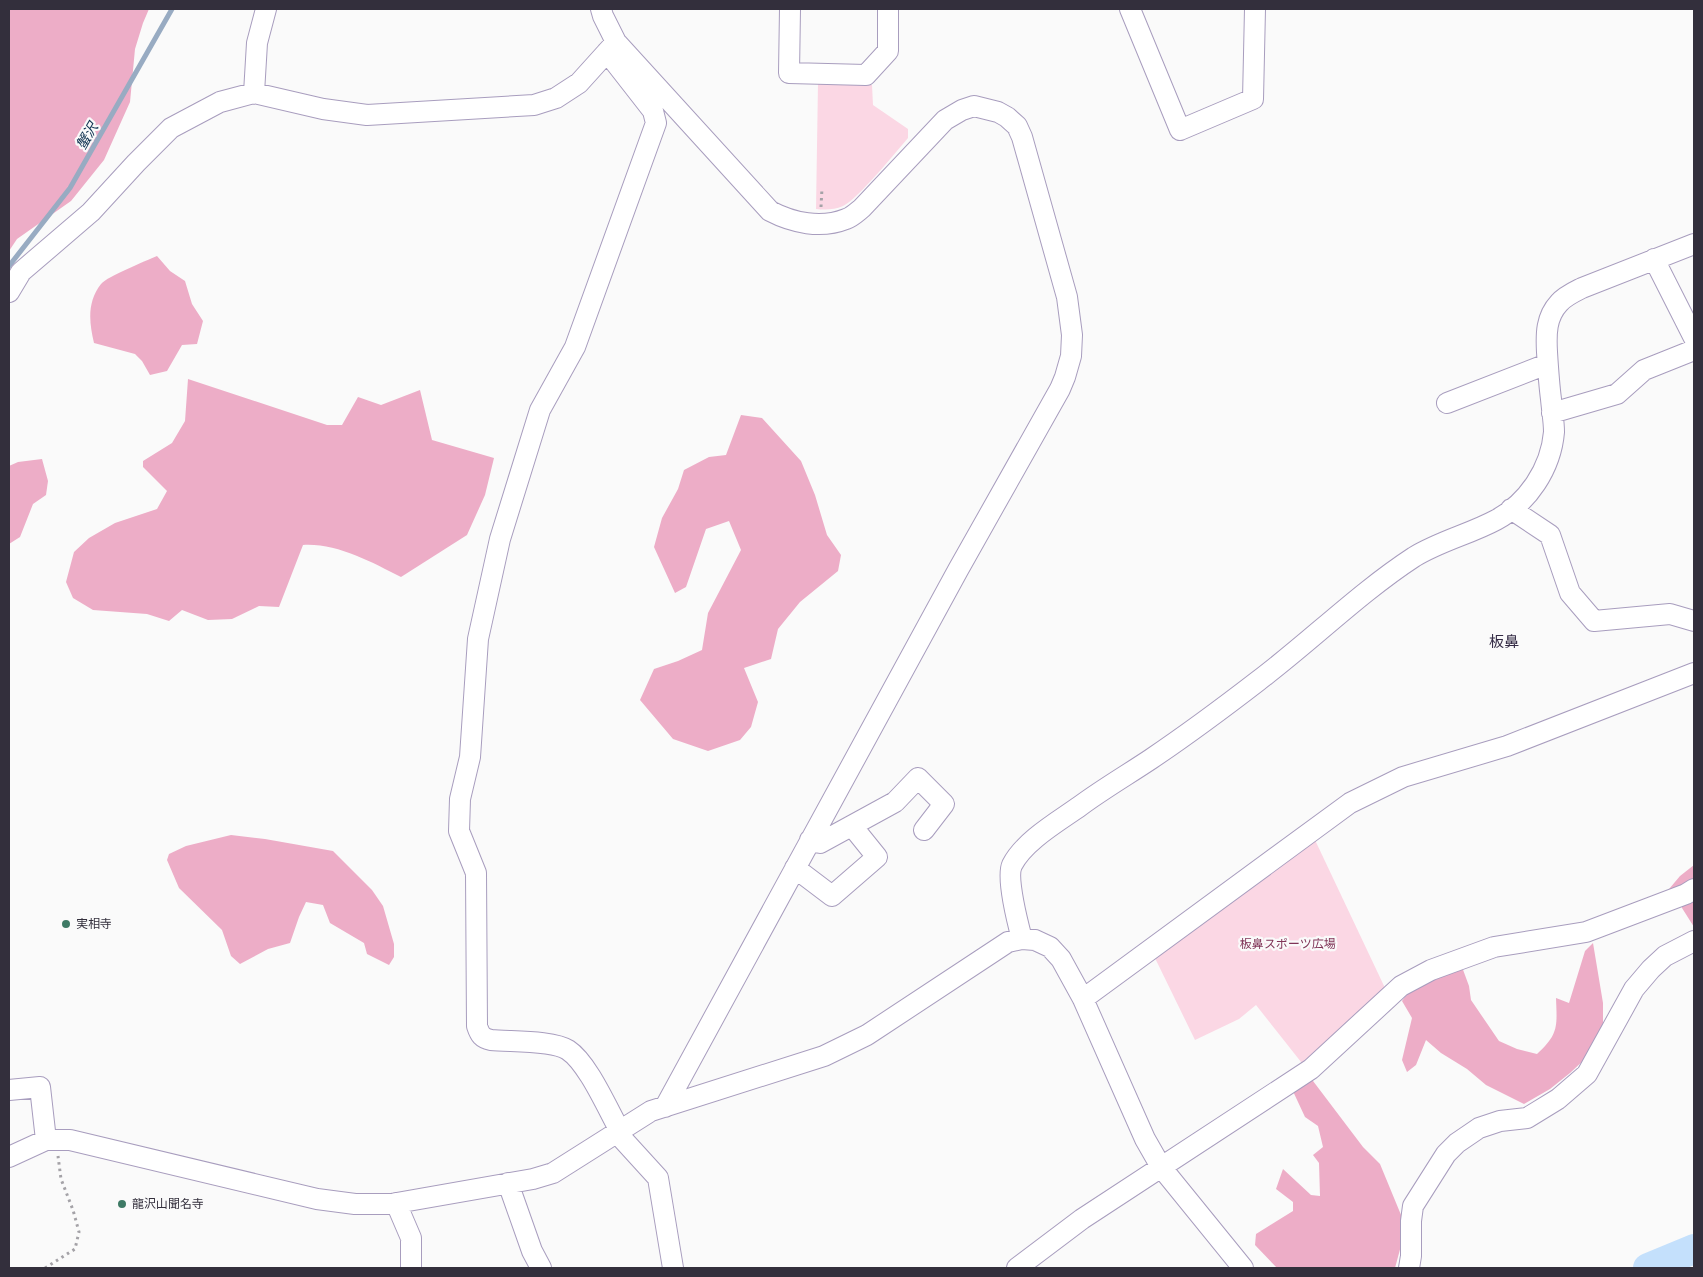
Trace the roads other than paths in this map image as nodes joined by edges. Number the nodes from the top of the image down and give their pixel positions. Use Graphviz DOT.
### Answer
graph roads {
  1 [pos="266,9"];
  2 [pos="601,9"];
  3 [pos="790,9"];
  4 [pos="888,9"];
  5 [pos="1130,9"];
  6 [pos="1254,9"];
  7 [pos="612,47"];
  8 [pos="254,93"];
  9 [pos="1694,244"];
  10 [pos="1654,259"];
  11 [pos="9,292"];
  12 [pos="1694,338"];
  13 [pos="1694,350"];
  14 [pos="1547,364"];
  15 [pos="1447,403"];
  16 [pos="1552,413"];
  17 [pos="1511,509"];
  18 [pos="1694,621"];
  19 [pos="1694,673"];
  20 [pos="852,826"];
  21 [pos="924,830"];
  22 [pos="810,840"];
  23 [pos="795,868"];
  24 [pos="1694,889"];
  25 [pos="1022,939"];
  26 [pos="1694,941"];
  27 [pos="1083,999"];
  28 [pos="9,1090"];
  29 [pos="665,1107"];
  30 [pos="618,1132"];
  31 [pos="52,1140"];
  32 [pos="9,1156"];
  33 [pos="1161,1167"];
  34 [pos="508,1184"];
  35 [pos="396,1203"];
  36 [pos="411,1268"];
  37 [pos="541,1268"];
  38 [pos="673,1268"];
  39 [pos="1017,1268"];
  40 [pos="1243,1268"];
  41 [pos="1409,1268"];
  1 -- 8 [label="street"];
  2 -- 7 [label="street"];
  3 -- 4 [label="street"];
  5 -- 6 [label="street"];
  7 -- 8 [label="street"];
  7 -- 22 [label="street"];
  7 -- 30 [label="street"];
  8 -- 11 [label="street"];
  9 -- 10 [label="street"];
  10 -- 12 [label="street"];
  10 -- 14 [label="street"];
  13 -- 16 [label="street"];
  14 -- 15 [label="street"];
  14 -- 16 [label="street"];
  16 -- 17 [label="street"];
  17 -- 18 [label="street"];
  17 -- 25 [label="street"];
  19 -- 27 [label="street"];
  20 -- 21 [label="street"];
  20 -- 22 [label="street"];
  20 -- 23 [label="street"];
  22 -- 23 [label="street"];
  23 -- 29 [label="street"];
  24 -- 33 [label="street"];
  25 -- 27 [label="street"];
  25 -- 29 [label="street"];
  26 -- 41 [label="street"];
  27 -- 33 [label="street"];
  28 -- 31 [label="street"];
  29 -- 30 [label="street"];
  30 -- 34 [label="street"];
  30 -- 38 [label="street"];
  31 -- 32 [label="street"];
  31 -- 35 [label="street"];
  33 -- 39 [label="street"];
  33 -- 40 [label="street"];
  34 -- 35 [label="street"];
  34 -- 37 [label="street"];
  35 -- 36 [label="street"];
}
